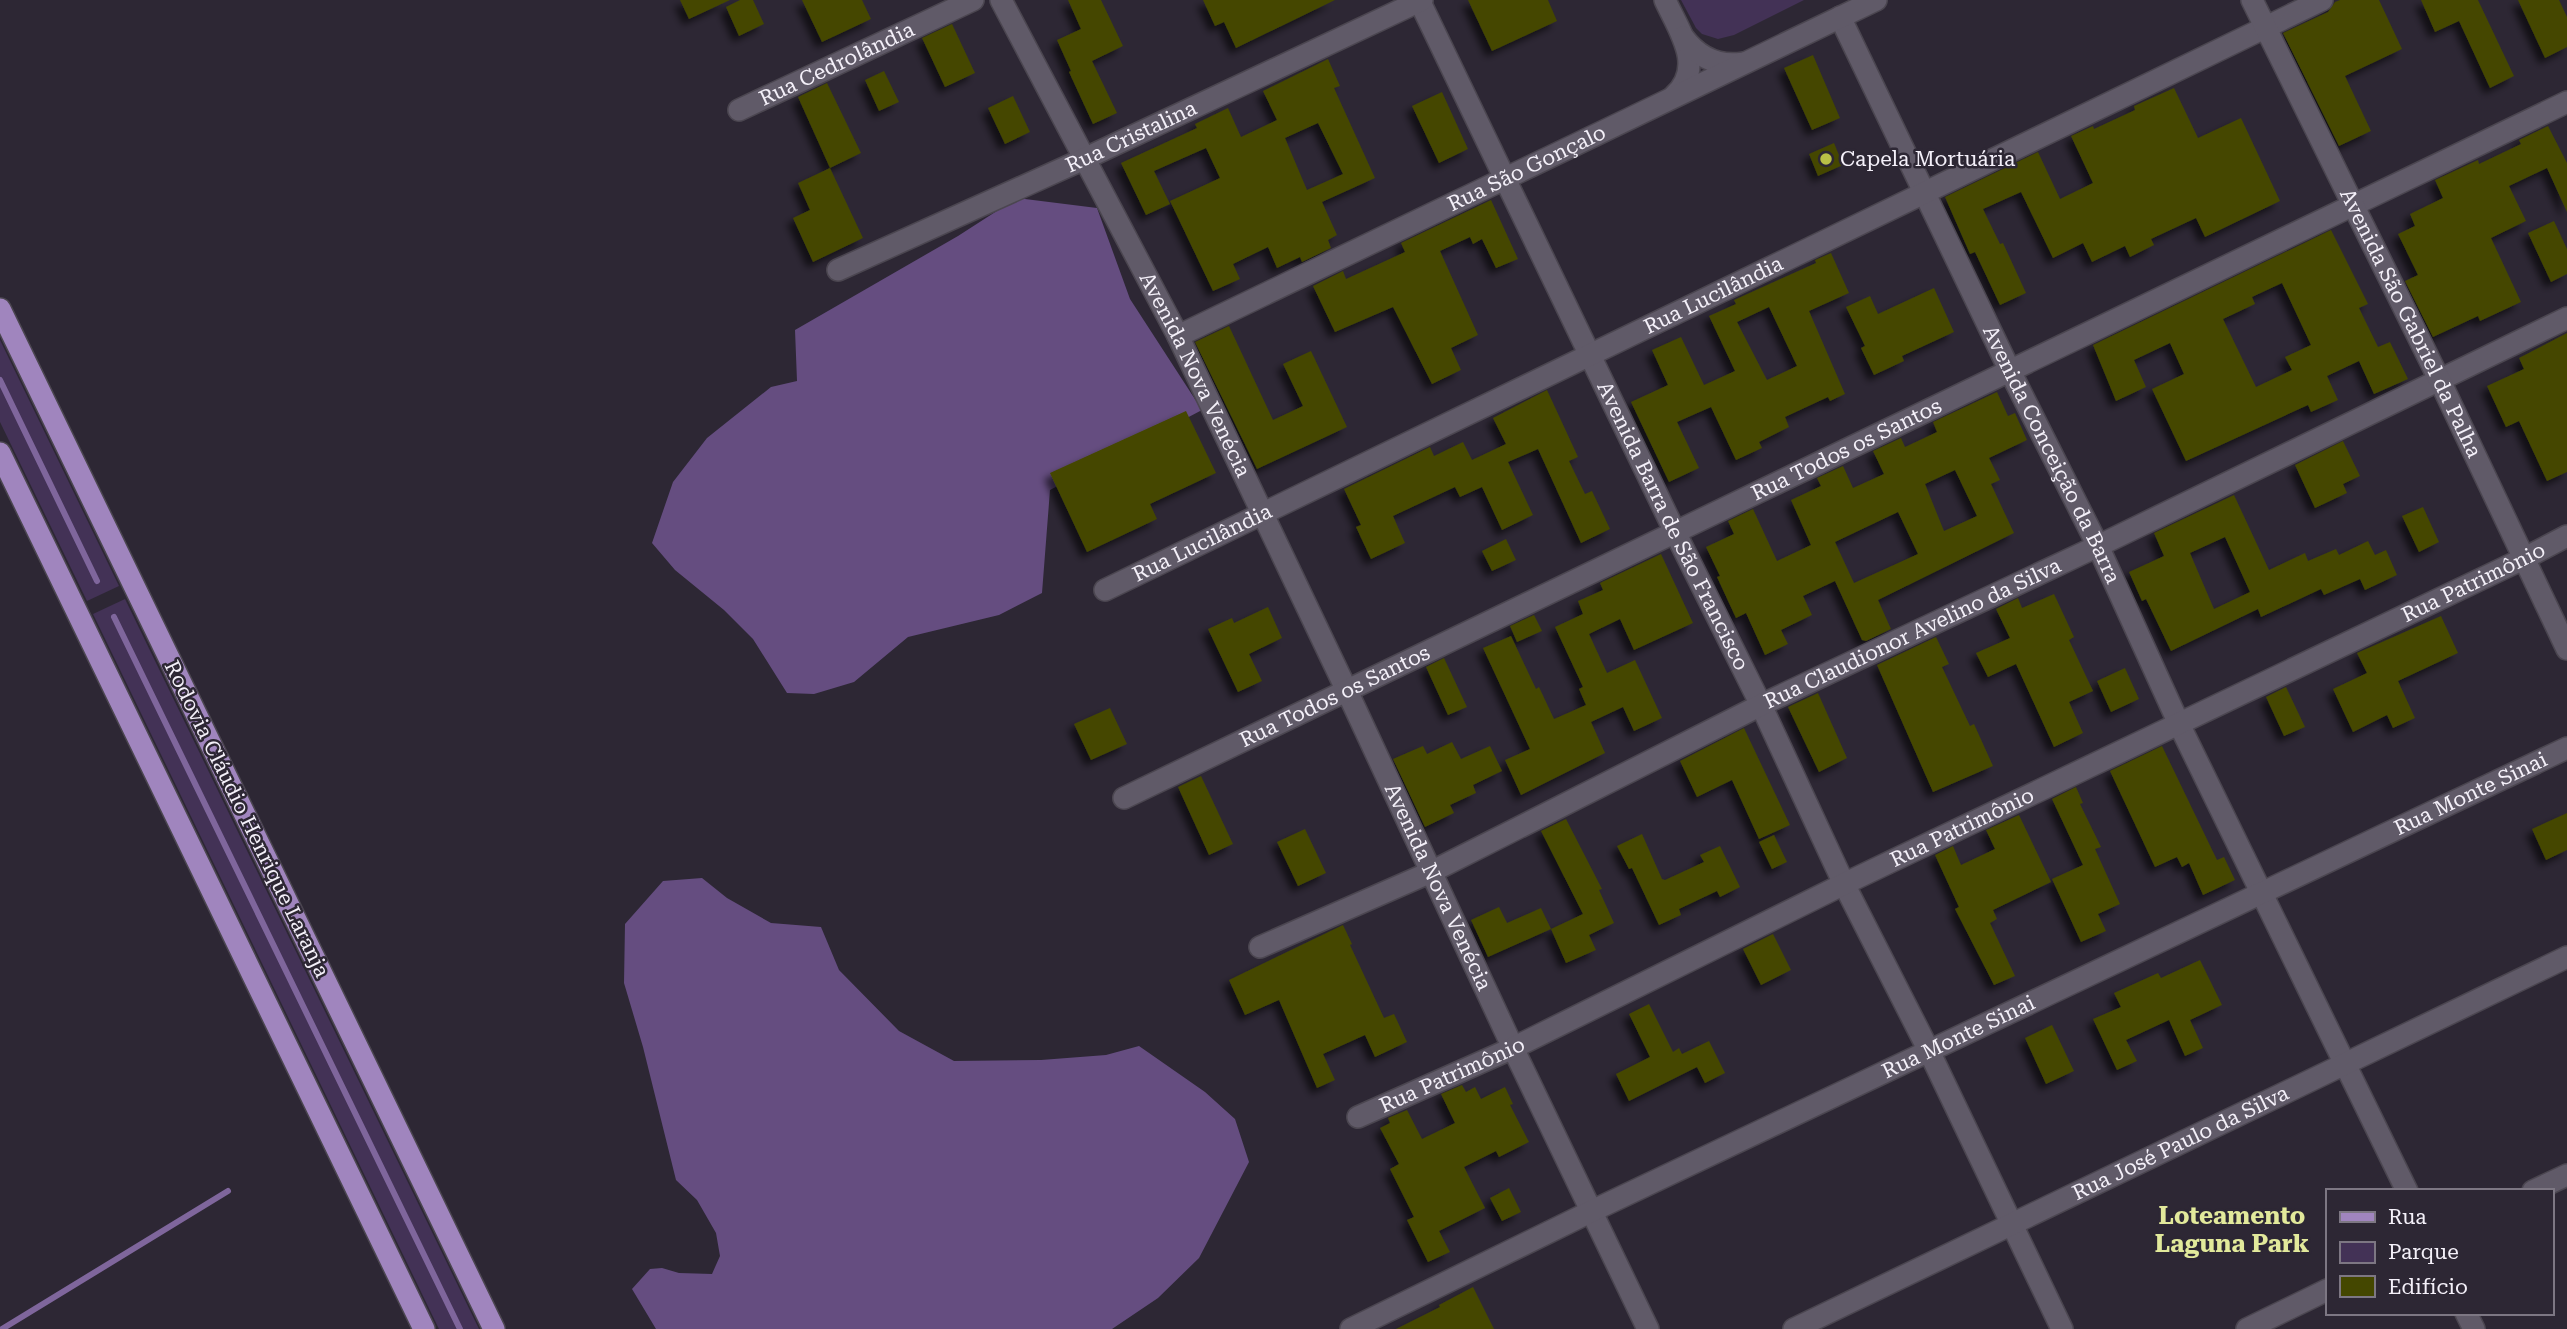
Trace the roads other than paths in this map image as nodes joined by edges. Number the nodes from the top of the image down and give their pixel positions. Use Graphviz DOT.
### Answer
graph roads {
  1 [pos="974,0"];
  2 [pos="1001,0"];
  3 [pos="1420,0"];
  4 [pos="1665,0"];
  5 [pos="1876,0"];
  6 [pos="2252,0"];
  7 [pos="2322,0"];
  8 [pos="1840,17"];
  9 [pos="1677,26"];
  10 [pos="2266,27"];
  11 [pos="1744,63"];
  12 [pos="2567,102"];
  13 [pos="1665,103"];
  14 [pos="739,110"];
  15 [pos="1084,159"];
  16 [pos="1504,179"];
  17 [pos="1924,193"];
  18 [pos="2353,205"];
  19 [pos="838,270"];
  20 [pos="0,309"];
  21 [pos="2567,318"];
  22 [pos="1178,335"];
  23 [pos="1589,355"];
  24 [pos="2010,371"];
  25 [pos="2439,379"];
  26 [pos="0,453"];
  27 [pos="1263,513"];
  28 [pos="1675,532"];
  29 [pos="2567,536"];
  30 [pos="2098,546"];
  31 [pos="2525,558"];
  32 [pos="1105,590"];
  33 [pos="2567,649"];
  34 [pos="1348,691"];
  35 [pos="1761,705"];
  36 [pos="2179,724"];
  37 [pos="2567,748"];
  38 [pos="1124,798"];
  39 [pos="1431,872"];
  40 [pos="1844,884"];
  41 [pos="2264,894"];
  42 [pos="1260,947"];
  43 [pos="2567,957"];
  44 [pos="1513,1048"];
  45 [pos="1929,1051"];
  46 [pos="2346,1064"];
  47 [pos="1358,1117"];
  48 [pos="2567,1174"];
  49 [pos="2406,1189"];
  50 [pos="2537,1189"];
  51 [pos="1592,1211"];
  52 [pos="2012,1224"];
  53 [pos="2326,1290"];
  54 [pos="424,1329"];
  55 [pos="494,1329"];
  56 [pos="1351,1329"];
  57 [pos="1648,1329"];
  58 [pos="1794,1329"];
  59 [pos="2062,1329"];
  60 [pos="2247,1329"];
  1 -- 14 [label="street, Rua Cedrolândia"];
  2 -- 15 [label="street, Avenida Nova Venécia"];
  3 -- 15 [label="street, Rua Cristalina"];
  3 -- 16 [label="street, Avenida Barra de São Francisco"];
  4 -- 9 [label="street"];
  5 -- 8 [label="street, Rua São Gonçalo"];
  6 -- 10 [label="street, Avenida São Gabriel da Palha"];
  7 -- 10 [label="street, Rua Lucilândia"];
  8 -- 11 [label="street, Rua São Gonçalo"];
  8 -- 17 [label="street, Avenida Conceição da Barra"];
  9 -- 11 [label="street"];
  9 -- 13 [label="street"];
  10 -- 17 [label="street, Rua Lucilândia"];
  10 -- 18 [label="street, Avenida São Gabriel da Palha"];
  11 -- 13 [label="street, Rua São Gonçalo"];
  12 -- 18 [label="street, Rua Todos os Santos"];
  13 -- 16 [label="street, Rua São Gonçalo"];
  15 -- 19 [label="street, Rua Cristalina"];
  15 -- 22 [label="street, Avenida Nova Venécia"];
  16 -- 22 [label="street, Rua São Gonçalo"];
  16 -- 23 [label="street, Avenida Barra de São Francisco"];
  17 -- 23 [label="street, Rua Lucilândia"];
  17 -- 24 [label="street, Avenida Conceição da Barra"];
  18 -- 24 [label="street, Rua Todos os Santos"];
  18 -- 25 [label="street, Avenida São Gabriel da Palha"];
  20 -- 55 [label="main road, Rodovia Cláudio Henrique Laranja"];
  21 -- 25 [label="street, Rua Claudionor Avelino da Silva"];
  22 -- 27 [label="street, Avenida Nova Venécia"];
  23 -- 27 [label="street, Rua Lucilândia"];
  23 -- 28 [label="street, Avenida Barra de São Francisco"];
  24 -- 28 [label="street, Rua Todos os Santos"];
  24 -- 30 [label="street, Avenida Conceição da Barra"];
  25 -- 30 [label="street, Rua Claudionor Avelino da Silva"];
  25 -- 31 [label="street, Avenida São Gabriel da Palha"];
  26 -- 54 [label="main road"];
  27 -- 32 [label="street, Rua Lucilândia"];
  27 -- 34 [label="street, Avenida Nova Venécia"];
  28 -- 34 [label="street, Rua Todos os Santos"];
  28 -- 35 [label="street, Avenida Barra de São Francisco"];
  29 -- 31 [label="street, Rua Patrimônio"];
  30 -- 35 [label="street, Rua Claudionor Avelino da Silva"];
  30 -- 36 [label="street, Avenida Conceição da Barra"];
  31 -- 33 [label="street, Avenida São Gabriel da Palha"];
  31 -- 36 [label="street, Rua Patrimônio"];
  34 -- 38 [label="street, Rua Todos os Santos"];
  34 -- 39 [label="street, Avenida Nova Venécia"];
  35 -- 39 [label="street, Rua Claudionor Avelino da Silva"];
  35 -- 40 [label="street, Avenida Barra de São Francisco"];
  36 -- 40 [label="street, Rua Patrimônio"];
  36 -- 41 [label="street, Avenida Conceição da Barra"];
  37 -- 41 [label="street, Rua Monte Sinai"];
  39 -- 42 [label="street, Rua Claudionor Avelino da Silva"];
  39 -- 44 [label="street, Avenida Nova Venécia"];
  40 -- 44 [label="street, Rua Patrimônio"];
  40 -- 45 [label="street, Avenida Barra de São Francisco"];
  41 -- 45 [label="street, Rua Monte Sinai"];
  41 -- 46 [label="street, Avenida Conceição da Barra"];
  43 -- 46 [label="street, Rua José Paulo da Silva"];
  44 -- 47 [label="street, Rua Patrimônio"];
  44 -- 51 [label="street, Avenida Nova Venécia"];
  45 -- 51 [label="street, Rua Monte Sinai"];
  45 -- 52 [label="street, Avenida Barra de São Francisco"];
  46 -- 49 [label="street, Avenida Conceição da Barra"];
  46 -- 52 [label="street, Rua José Paulo da Silva"];
  48 -- 50 [label="street"];
  51 -- 56 [label="street, Rua Monte Sinai"];
  51 -- 57 [label="street, Avenida Nova Venécia"];
  52 -- 58 [label="street, Rua José Paulo da Silva"];
  52 -- 59 [label="street, Avenida Barra de São Francisco"];
  53 -- 60 [label="street"];
}
